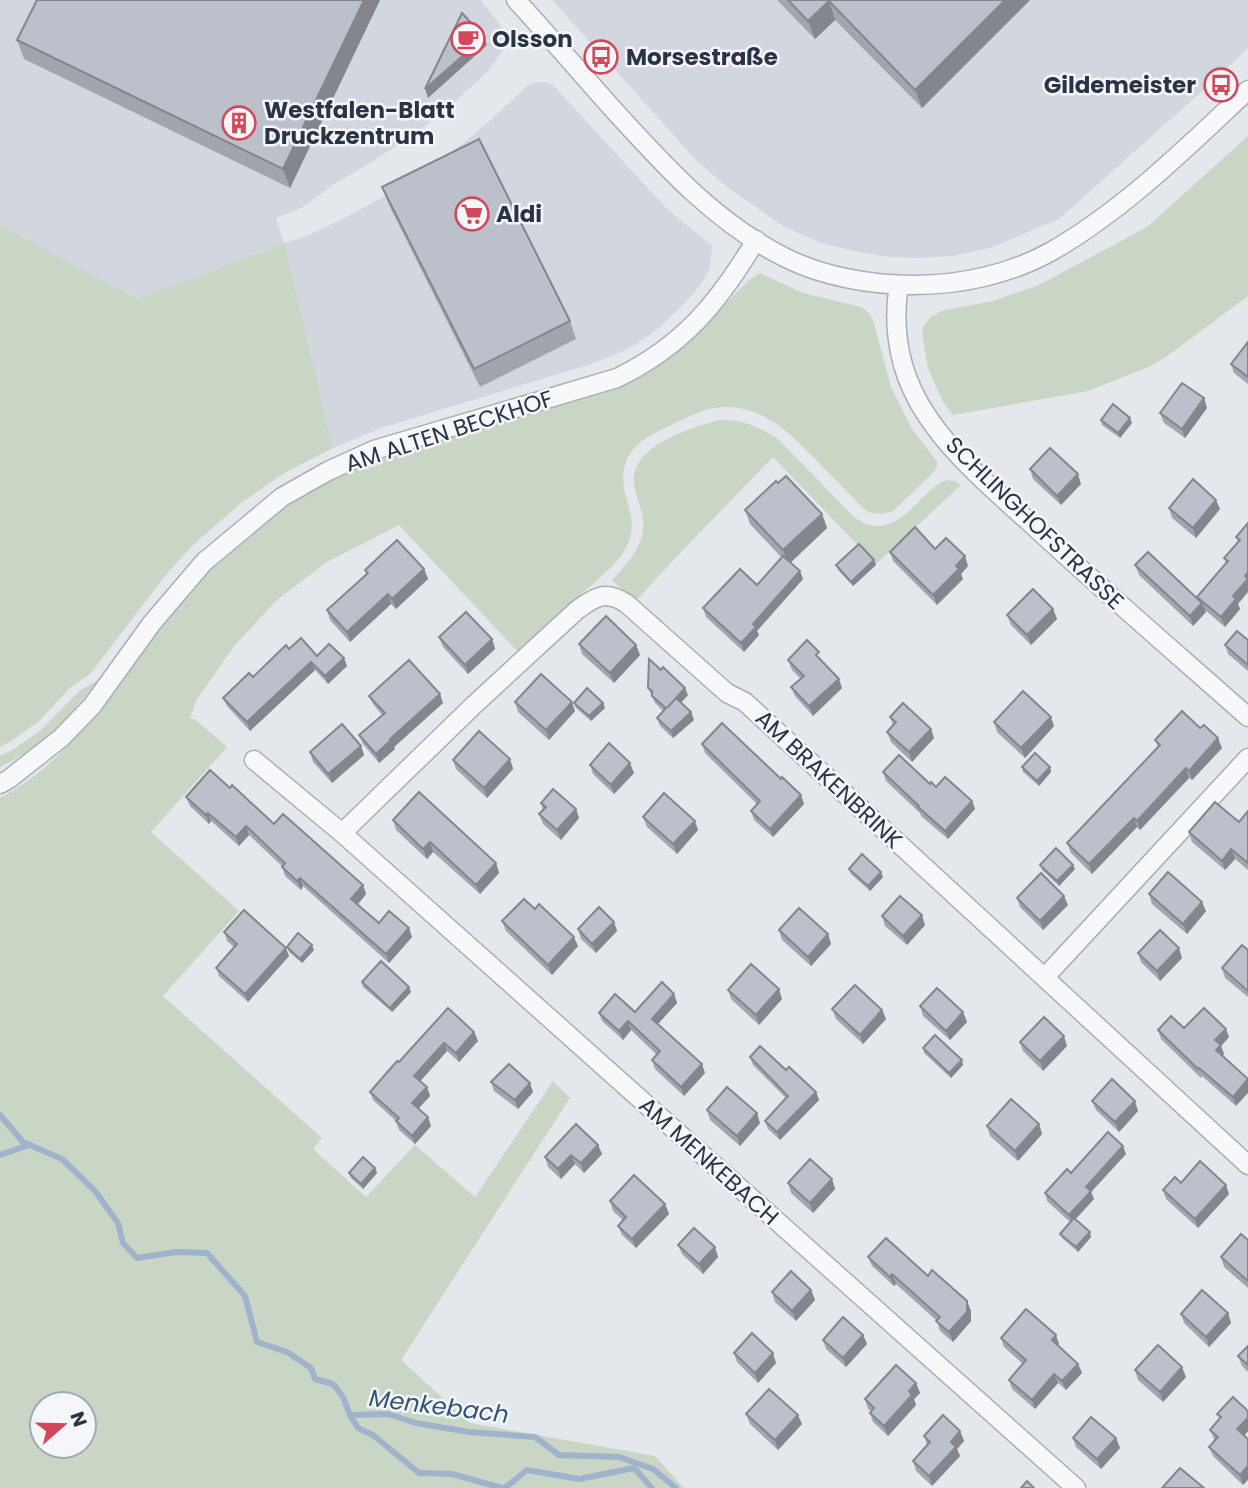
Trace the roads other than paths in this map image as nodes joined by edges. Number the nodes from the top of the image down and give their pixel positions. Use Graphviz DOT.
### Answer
graph roads {
  1 [pos="516,0"];
  2 [pos="1248,90"];
  3 [pos="756,240"];
  4 [pos="899,285"];
  5 [pos="1248,717"];
  6 [pos="1248,758"];
  7 [pos="254,760"];
  8 [pos="0,784"];
  9 [pos="342,833"];
  10 [pos="1045,977"];
  11 [pos="1248,1165"];
  12 [pos="1076,1488"];
  1 -- 3 [label="street"];
  2 -- 4 [label="street"];
  3 -- 4 [label="street"];
  3 -- 8 [label="street, AM ALTEN BECKHOF"];
  4 -- 5 [label="street, SCHLINGHOFSTRASSE"];
  6 -- 10 [label="street"];
  7 -- 9 [label="street, AM MENKEBACH"];
  9 -- 10 [label="street, AM BRAKENBRINK"];
  9 -- 12 [label="street, AM MENKEBACH"];
  10 -- 11 [label="street, AM BRAKENBRINK"];
}
